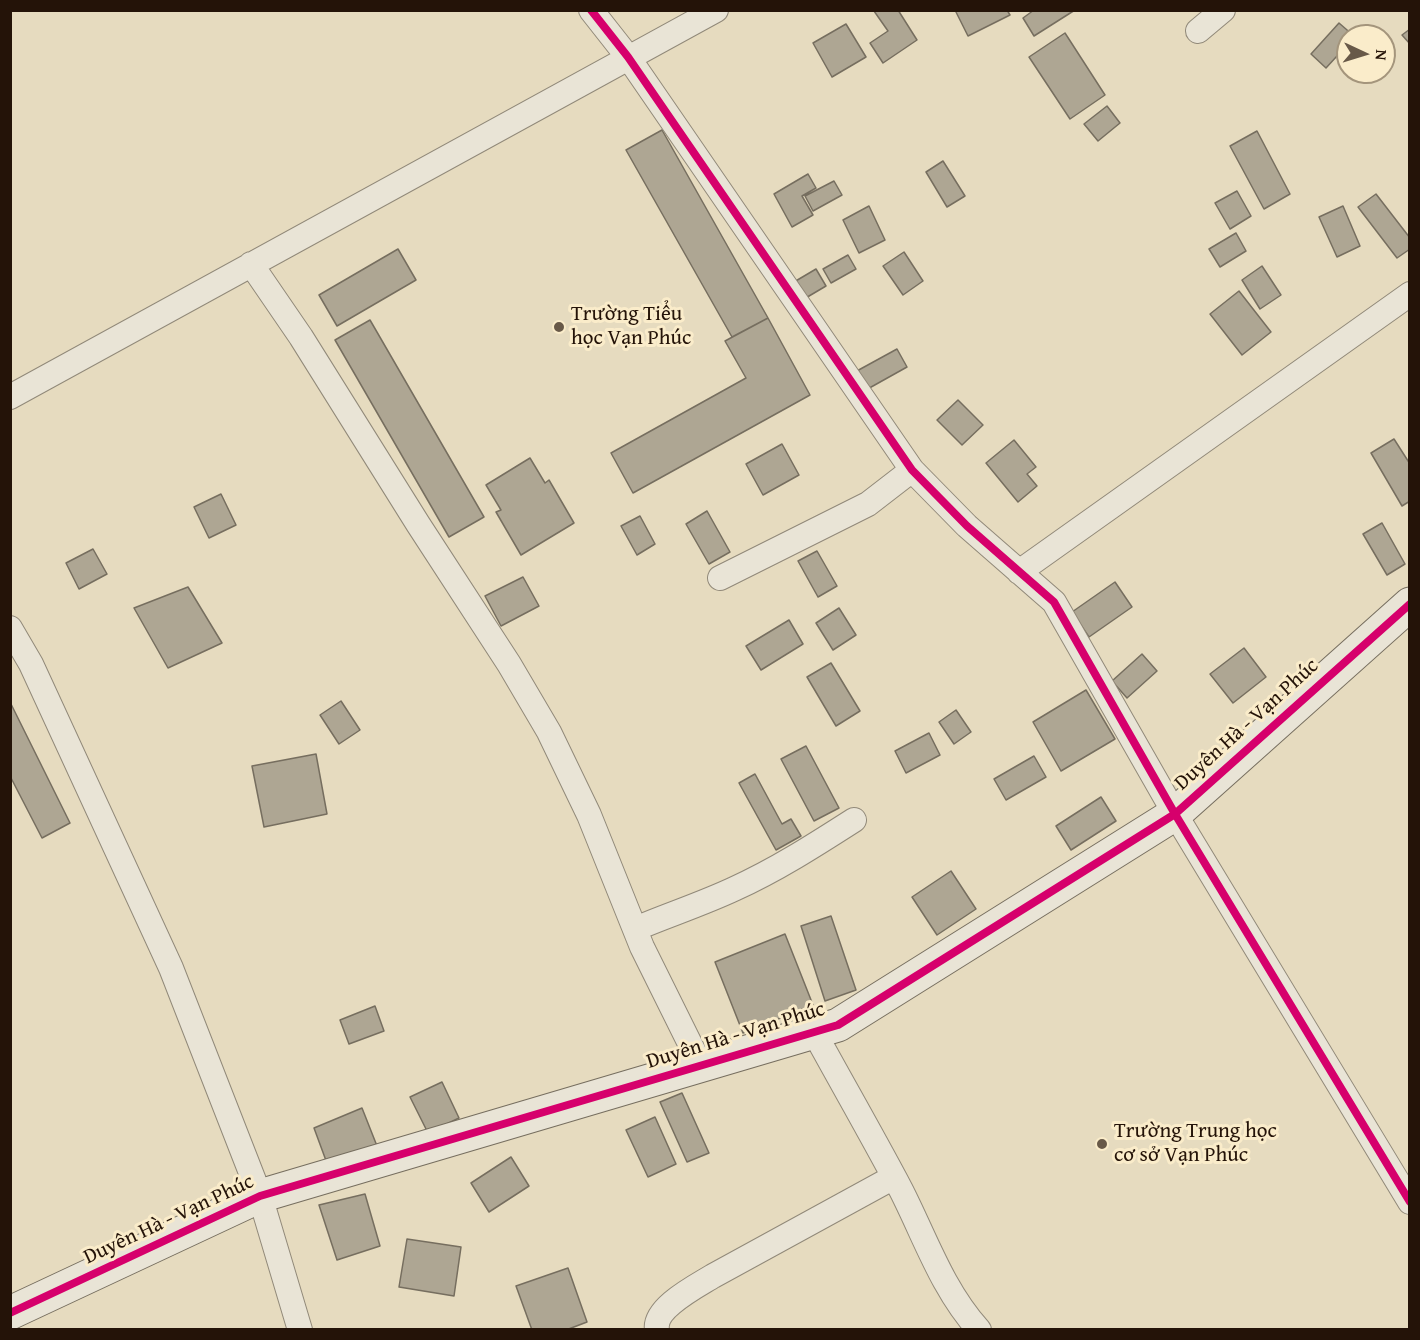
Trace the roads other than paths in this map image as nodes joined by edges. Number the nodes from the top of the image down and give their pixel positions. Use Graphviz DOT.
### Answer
graph roads {
  1 [pos="591,10"];
  2 [pos="716,10"];
  3 [pos="1223,10"];
  4 [pos="1198,31"];
  5 [pos="628,57"];
  6 [pos="251,264"];
  7 [pos="1410,294"];
  8 [pos="10,396"];
  9 [pos="912,470"];
  10 [pos="1019,572"];
  11 [pos="720,578"];
  12 [pos="1410,604"];
  13 [pos="10,628"];
  14 [pos="1174,814"];
  15 [pos="854,820"];
  16 [pos="635,929"];
  17 [pos="814,1032"];
  18 [pos="701,1066"];
  19 [pos="894,1177"];
  20 [pos="260,1196"];
  21 [pos="1410,1202"];
  22 [pos="10,1313"];
  23 [pos="300,1329"];
  24 [pos="657,1329"];
  25 [pos="979,1329"];
  1 -- 5 [label="street"];
  2 -- 5 [label="street"];
  3 -- 4 [label="street"];
  5 -- 6 [label="street"];
  5 -- 9 [label="street"];
  6 -- 8 [label="street"];
  6 -- 16 [label="street"];
  7 -- 10 [label="street"];
  9 -- 10 [label="street"];
  9 -- 11 [label="street"];
  10 -- 14 [label="street"];
  12 -- 14 [label="street, Duyên Hà - Vạn Phúc"];
  13 -- 20 [label="street"];
  14 -- 17 [label="street, Duyên Hà - Vạn Phúc"];
  14 -- 21 [label="street"];
  15 -- 16 [label="street"];
  16 -- 18 [label="street"];
  17 -- 18 [label="street, Duyên Hà - Vạn Phúc"];
  17 -- 19 [label="street"];
  18 -- 20 [label="street, Duyên Hà - Vạn Phúc"];
  19 -- 24 [label="street"];
  19 -- 25 [label="street"];
  20 -- 22 [label="street, Duyên Hà - Vạn Phúc"];
  20 -- 23 [label="street"];
}
